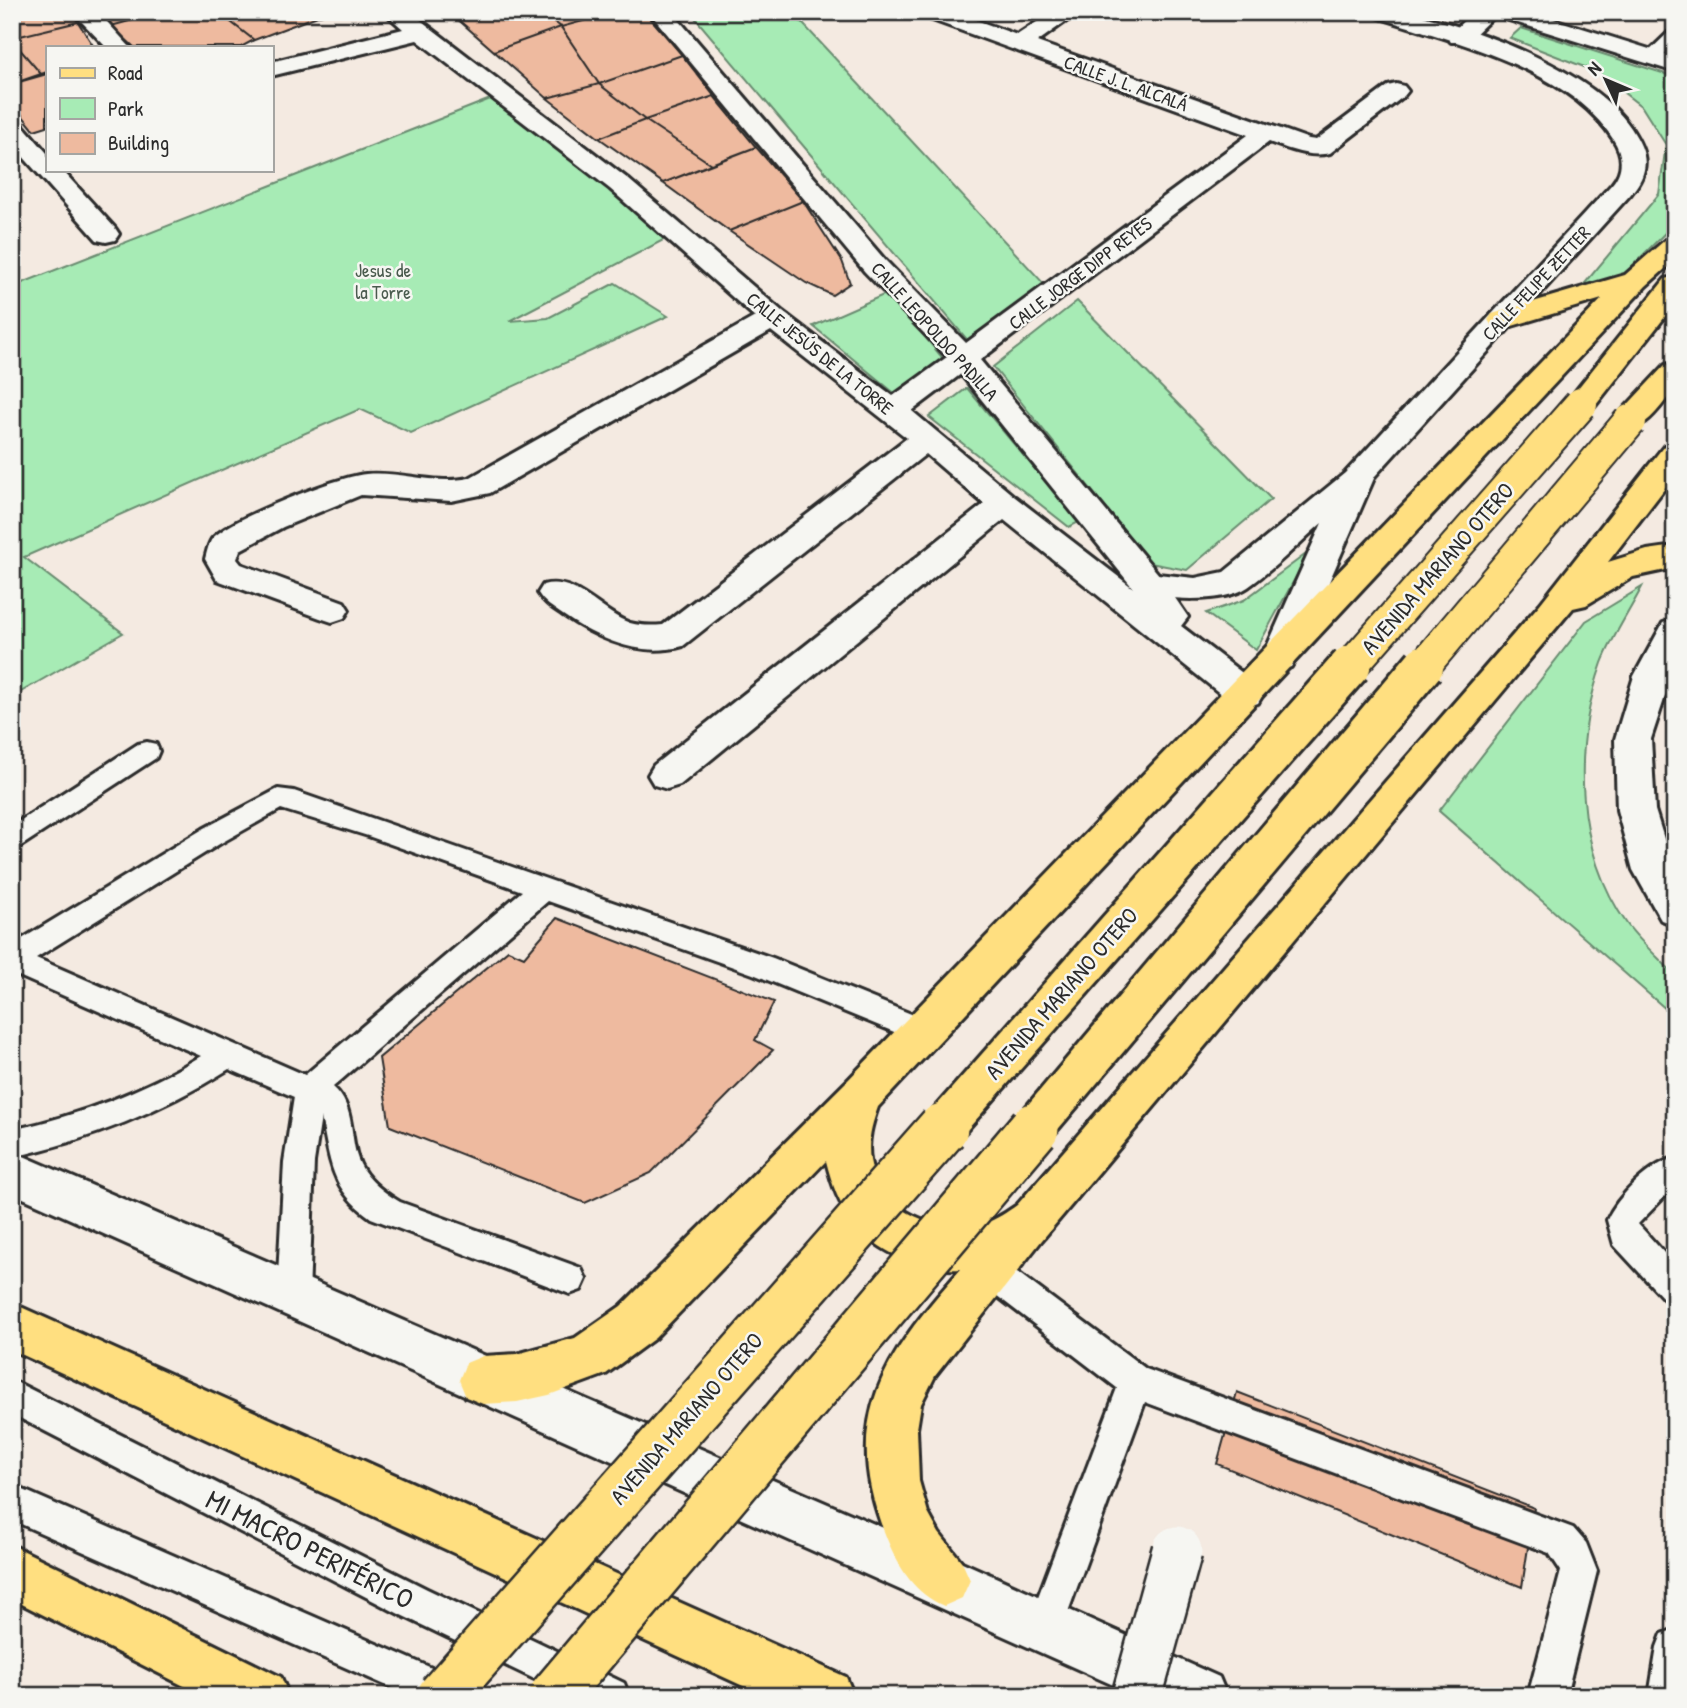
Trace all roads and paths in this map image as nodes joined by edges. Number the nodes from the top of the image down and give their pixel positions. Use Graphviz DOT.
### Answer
graph roads {
  1 [pos="660,12"];
  2 [pos="932,12"];
  3 [pos="1068,12"];
  4 [pos="1385,12"];
  5 [pos="1488,12"];
  6 [pos="1507,12"];
  7 [pos="396,13"];
  8 [pos="89,16"];
  9 [pos="421,32"];
  10 [pos="1675,35"];
  11 [pos="1459,37"];
  12 [pos="1019,44"];
  13 [pos="119,46"];
  14 [pos="1651,58"];
  15 [pos="1675,65"];
  16 [pos="273,66"];
  17 [pos="273,67"];
  18 [pos="1396,91"];
  19 [pos="12,128"];
  20 [pos="1266,133"];
  21 [pos="37,160"];
  22 [pos="48,172"];
  23 [pos="106,234"];
  24 [pos="1675,246"];
  25 [pos="1636,280"];
  26 [pos="1675,285"];
  27 [pos="773,317"];
  28 [pos="1502,320"];
  29 [pos="965,359"];
  30 [pos="1675,371"];
  31 [pos="893,411"];
  32 [pos="926,439"];
  33 [pos="1675,453"];
  34 [pos="1361,472"];
  35 [pos="1004,504"];
  36 [pos="1675,557"];
  37 [pos="1148,584"];
  38 [pos="555,593"];
  39 [pos="332,610"];
  40 [pos="1552,612"];
  41 [pos="1675,631"];
  42 [pos="1279,658"];
  43 [pos="1201,659"];
  44 [pos="1245,694"];
  45 [pos="147,751"];
  46 [pos="667,775"];
  47 [pos="12,839"];
  48 [pos="544,888"];
  49 [pos="1675,909"];
  50 [pos="12,960"];
  51 [pos="921,1031"];
  52 [pos="227,1055"];
  53 [pos="310,1090"];
  54 [pos="862,1094"];
  55 [pos="12,1144"];
  56 [pos="12,1171"];
  57 [pos="1675,1172"];
  58 [pos="1051,1198"];
  59 [pos="990,1271"];
  60 [pos="570,1279"];
  61 [pos="1675,1288"];
  62 [pos="293,1296"];
  63 [pos="12,1326"];
  64 [pos="483,1380"];
  65 [pos="1136,1382"];
  66 [pos="12,1396"];
  67 [pos="12,1502"];
  68 [pos="1177,1551"];
  69 [pos="12,1571"];
  70 [pos="944,1580"];
  71 [pos="1045,1626"];
  72 [pos="1675,1647"];
  73 [pos="262,1696"];
  74 [pos="442,1696"];
  75 [pos="453,1696"];
  76 [pos="554,1696"];
  77 [pos="611,1696"];
  78 [pos="827,1696"];
  79 [pos="1137,1696"];
  80 [pos="1200,1696"];
  81 [pos="1547,1696"];
  82 [pos="1668,1696"];
  1 -- 29 [label="street, CALLE LEOPOLDO PADILLA"];
  2 -- 12 [label="street, CALLE J. L. ALCALÁ"];
  3 -- 12 [label="street"];
  4 -- 11 [label="street, CALLE FELIPE ZETTER"];
  5 -- 11 [label="street"];
  6 -- 14 [label="street"];
  7 -- 9 [label="street, CALLE JESÚS DE LA TORRE"];
  7 -- 16 [label="street"];
  8 -- 13 [label="street"];
  9 -- 17 [label="street"];
  9 -- 27 [label="street, CALLE JESÚS DE LA TORRE"];
  10 -- 14 [label="lane"];
  11 -- 28 [label="street, CALLE FELIPE ZETTER"];
  12 -- 20 [label="street, CALLE J. L. ALCALÁ"];
  14 -- 15 [label="street"];
  18 -- 20 [label="street, CALLE J. L. ALCALÁ"];
  19 -- 21 [label="street"];
  20 -- 29 [label="street, CALLE JORGE DIPP REYES"];
  22 -- 23 [label="street"];
  24 -- 25 [label="main road"];
  25 -- 28 [label="main road"];
  25 -- 42 [label="main road"];
  26 -- 74 [label="main road, AVENIDA MARIANO OTERO, bridge"];
  27 -- 31 [label="street, CALLE JESÚS DE LA TORRE"];
  27 -- 39 [label="street"];
  28 -- 34 [label="street, CALLE FELIPE ZETTER"];
  29 -- 31 [label="street, CALLE JORGE DIPP REYES"];
  29 -- 37 [label="street, CALLE LEOPOLDO PADILLA"];
  30 -- 76 [label="main road, bridge"];
  31 -- 32 [label="street, CALLE JESÚS DE LA TORRE"];
  32 -- 35 [label="street, CALLE JESÚS DE LA TORRE"];
  32 -- 38 [label="street"];
  33 -- 40 [label="main road"];
  34 -- 37 [label="street"];
  34 -- 42 [label="street, CALLE FELIPE ZETTER"];
  35 -- 43 [label="street, CALLE JESÚS DE LA TORRE"];
  35 -- 46 [label="street"];
  36 -- 40 [label="main road"];
  37 -- 43 [label="street, CALLE LEOPOLDO PADILLA"];
  40 -- 58 [label="main road"];
  41 -- 49 [label="street"];
  42 -- 44 [label="main road"];
  43 -- 44 [label="street, CALLE JESÚS DE LA TORRE"];
  44 -- 51 [label="main road"];
  45 -- 47 [label="lane"];
  48 -- 50 [label="lane"];
  48 -- 51 [label="lane"];
  48 -- 53 [label="lane"];
  50 -- 52 [label="lane"];
  51 -- 54 [label="main road"];
  52 -- 53 [label="lane"];
  52 -- 55 [label="lane"];
  53 -- 60 [label="lane"];
  53 -- 62 [label="lane"];
  54 -- 58 [label="main road"];
  54 -- 64 [label="main road"];
  56 -- 62 [label="street"];
  57 -- 61 [label="lane"];
  58 -- 59 [label="main road"];
  59 -- 65 [label="lane"];
  59 -- 70 [label="main road"];
  62 -- 64 [label="street"];
  63 -- 78 [label="main road"];
  64 -- 70 [label="street"];
  65 -- 71 [label="lane"];
  65 -- 81 [label="lane"];
  66 -- 77 [label="lane, MI MACRO PERIFÉRICO"];
  67 -- 75 [label="lane"];
  68 -- 79 [label="street, bridge"];
  69 -- 73 [label="main road"];
  70 -- 71 [label="street"];
  71 -- 80 [label="street"];
  72 -- 82 [label="lane"];
}
